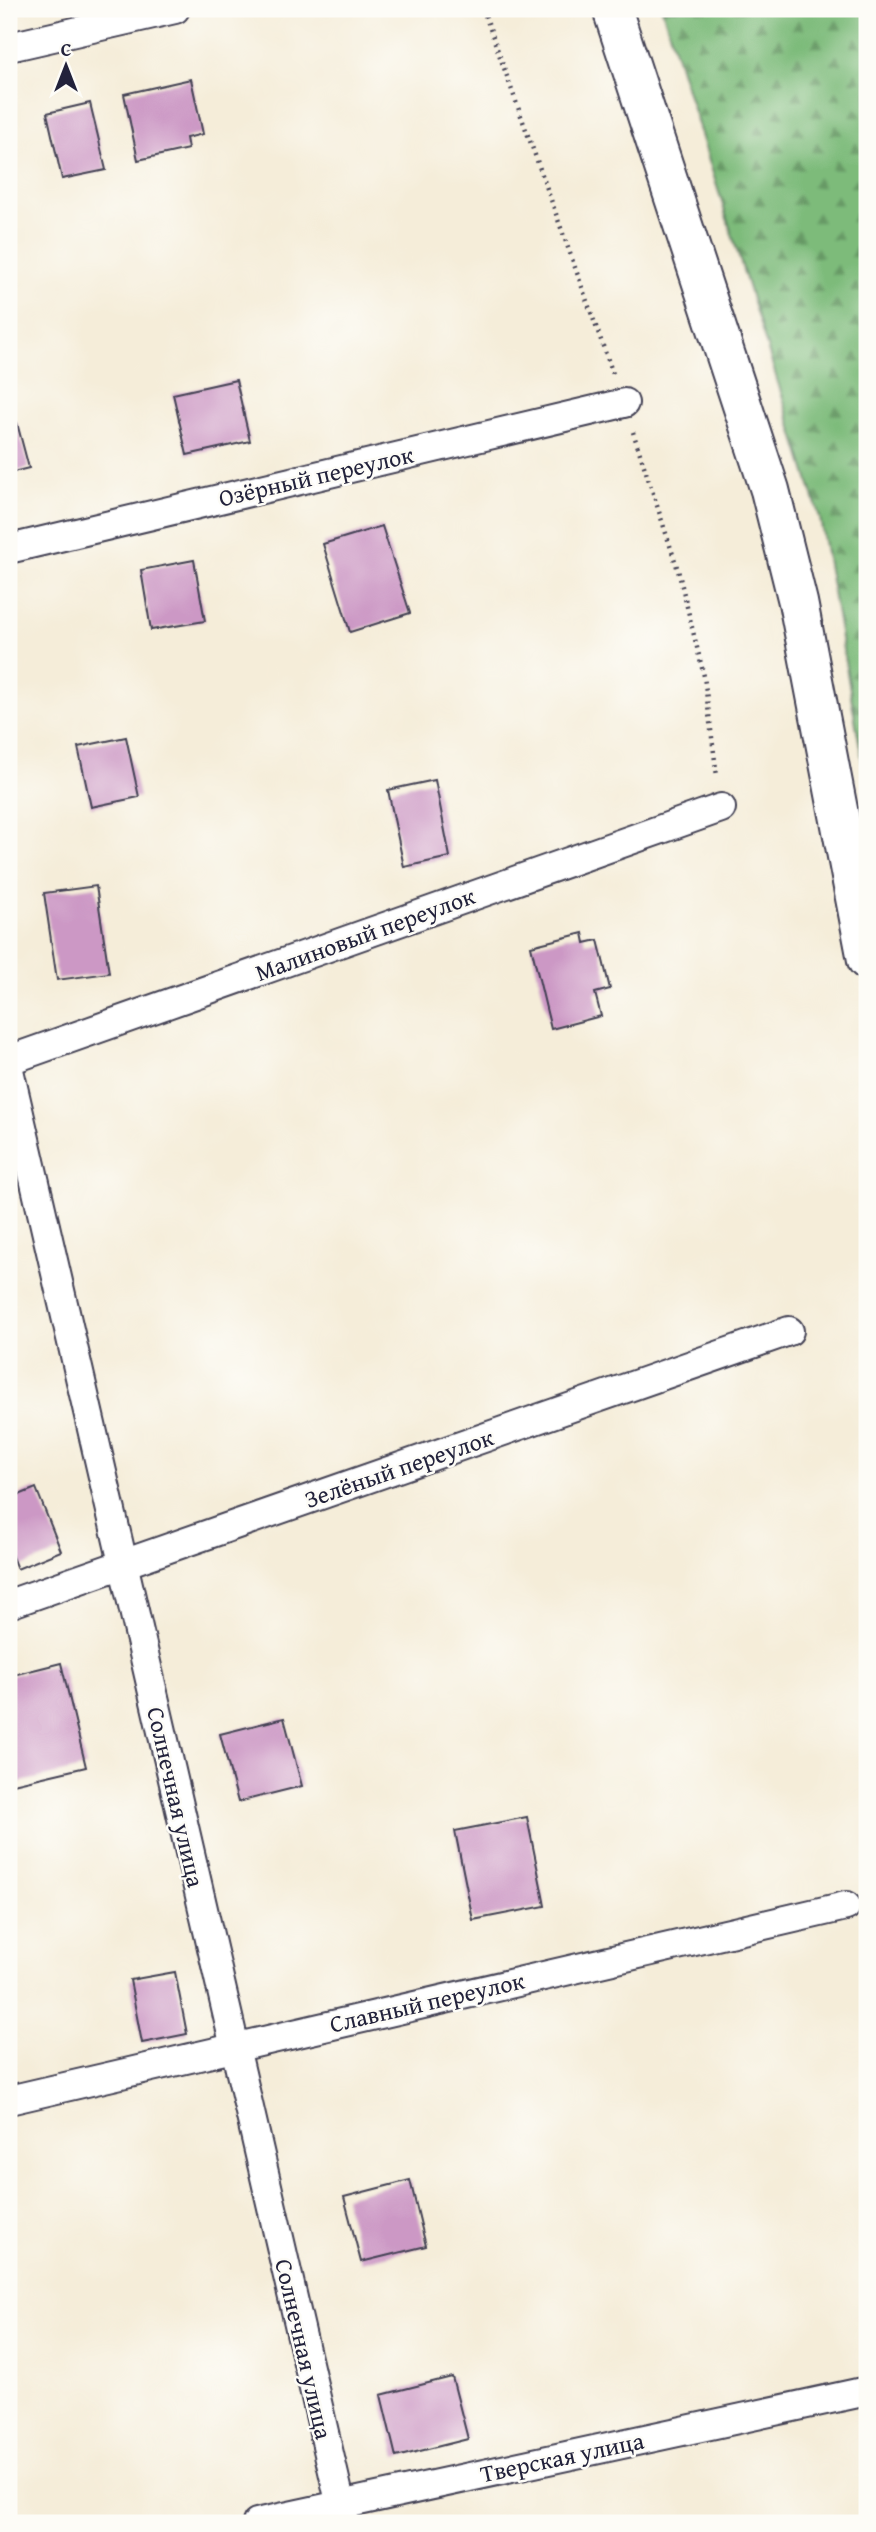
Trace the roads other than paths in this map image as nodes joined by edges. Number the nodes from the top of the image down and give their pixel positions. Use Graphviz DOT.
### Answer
graph roads {
  1 [pos="175,9"];
  2 [pos="612,9"];
  3 [pos="9,47"];
  4 [pos="624,403"];
  5 [pos="9,549"];
  6 [pos="721,808"];
  7 [pos="867,960"];
  8 [pos="9,1060"];
  9 [pos="9,1070"];
  10 [pos="789,1331"];
  11 [pos="123,1564"];
  12 [pos="9,1605"];
  13 [pos="846,1906"];
  14 [pos="234,2047"];
  15 [pos="9,2100"];
  16 [pos="867,2391"];
  17 [pos="342,2514"];
  18 [pos="257,2523"];
  1 -- 3 [label="street"];
  2 -- 7 [label="main road"];
  4 -- 5 [label="street, Озёрный переулок"];
  6 -- 8 [label="street, Малиновый переулок"];
  9 -- 11 [label="street, Солнечная улица"];
  10 -- 11 [label="street, Зелёный переулок"];
  11 -- 12 [label="street, Зелёный переулок"];
  11 -- 14 [label="street, Солнечная улица"];
  13 -- 14 [label="street, Славный переулок"];
  14 -- 15 [label="street, Славный переулок"];
  14 -- 17 [label="street, Солнечная улица"];
  16 -- 17 [label="street, Тверская улица"];
  17 -- 18 [label="street, Тверская улица"];
}
